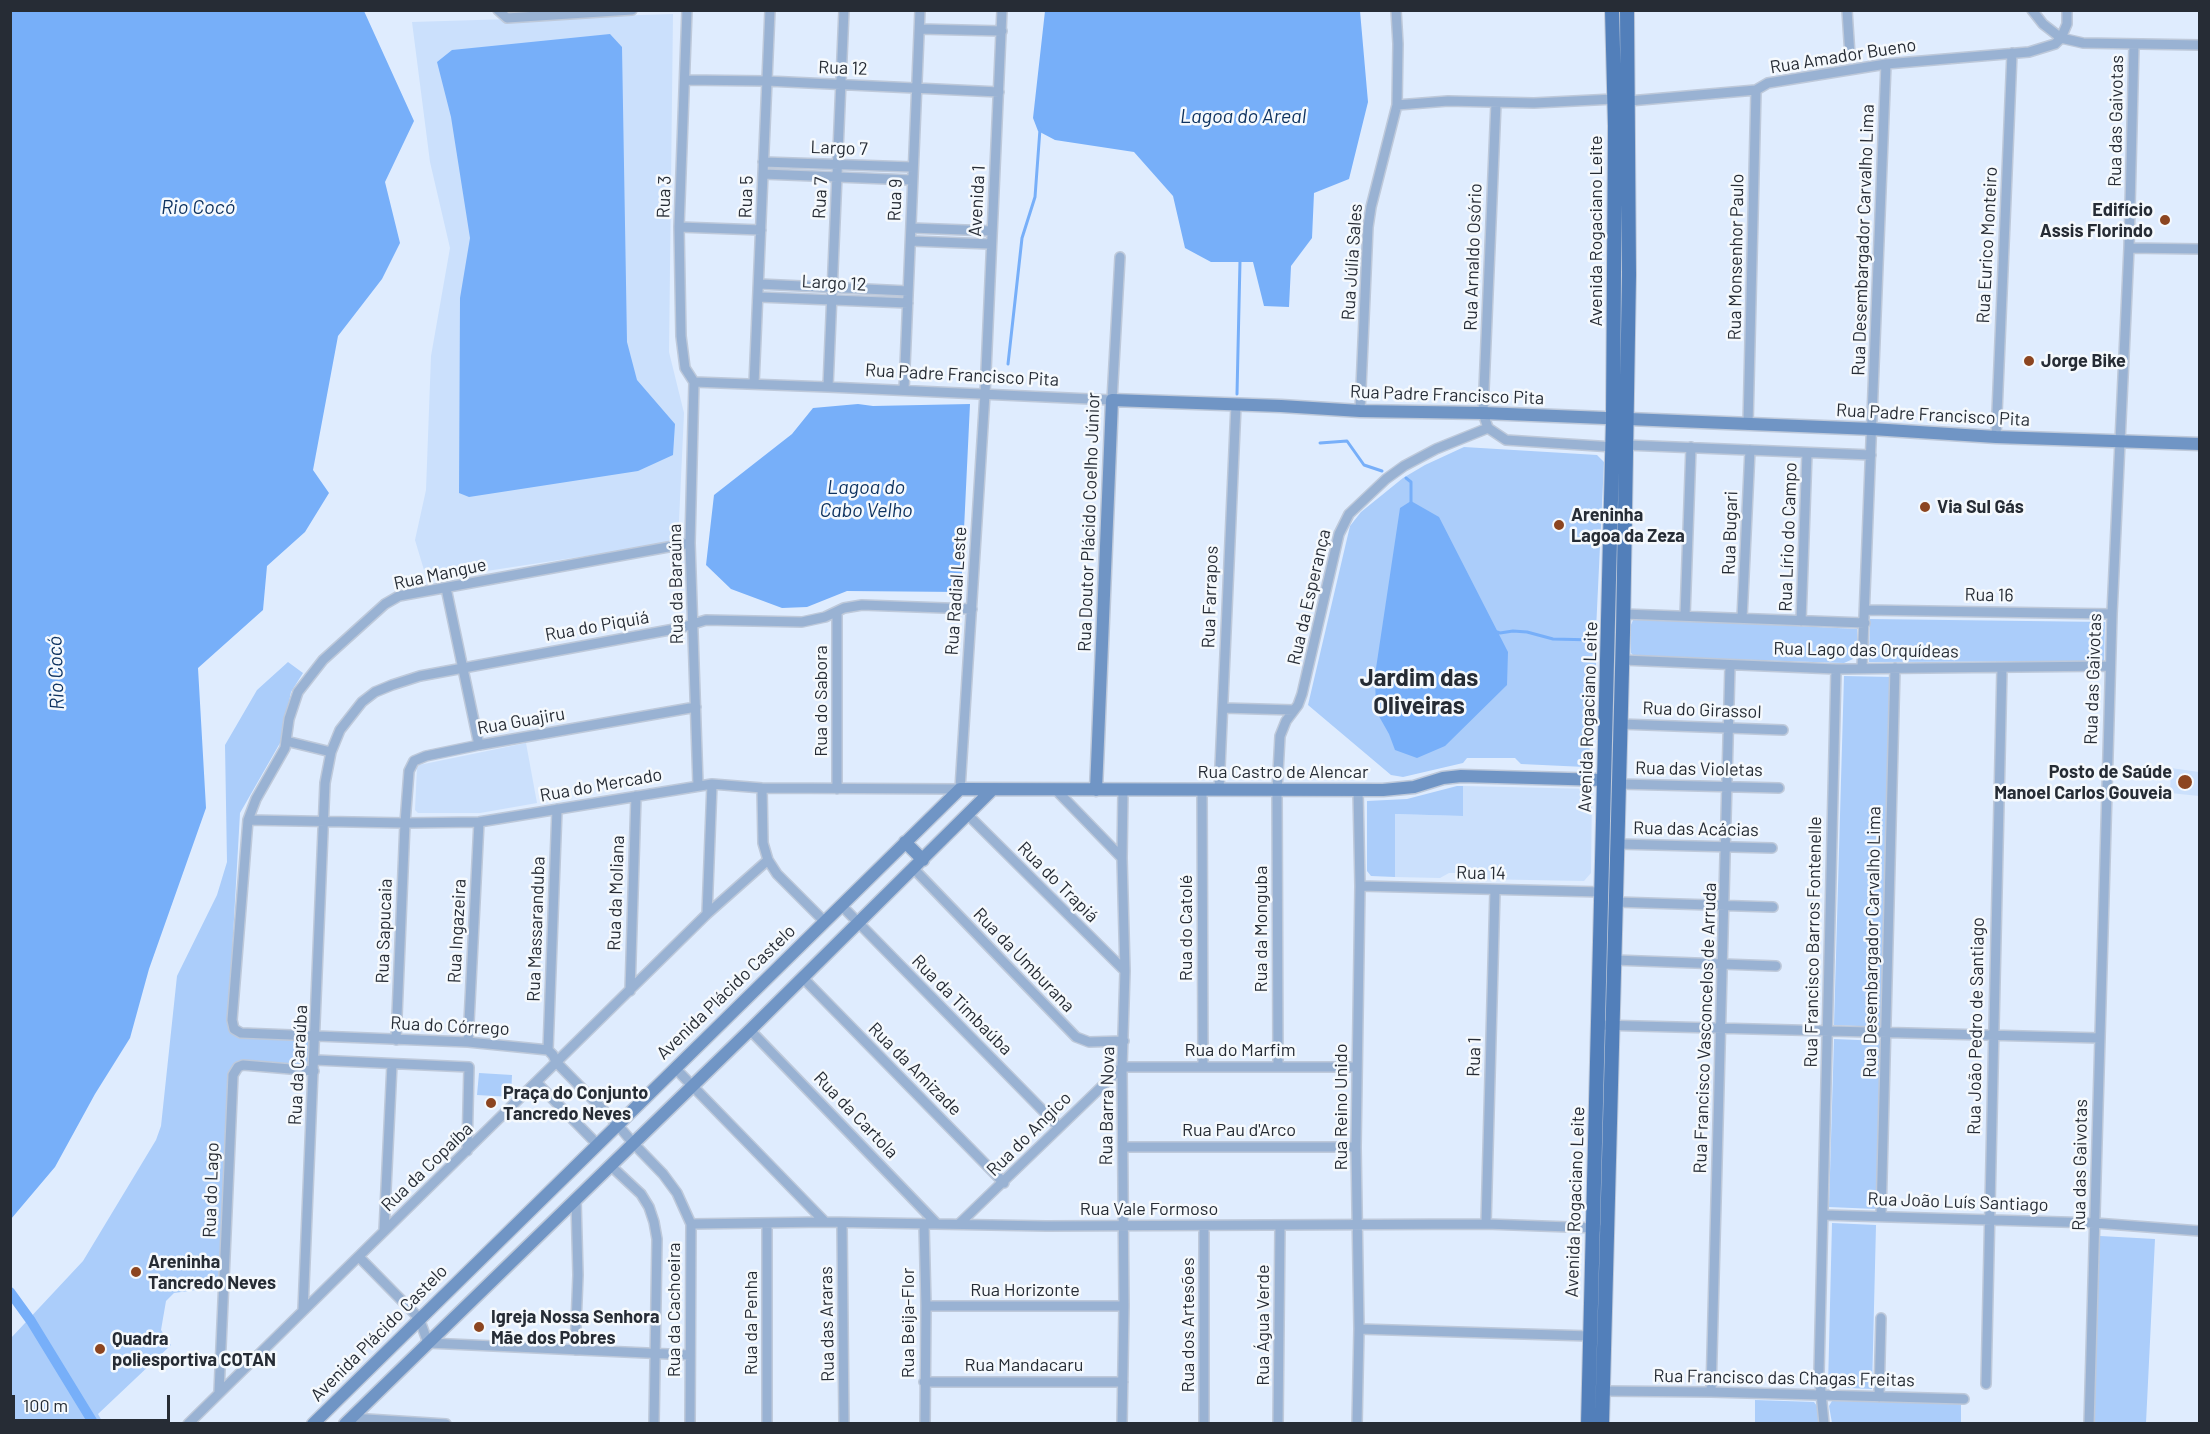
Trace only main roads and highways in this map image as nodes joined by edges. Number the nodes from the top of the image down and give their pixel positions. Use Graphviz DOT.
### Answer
graph roads {
  1 [pos="1612,10"];
  2 [pos="1627,10"];
  3 [pos="1620,420"];
  4 [pos="1619,446"];
  5 [pos="1609,614"];
  6 [pos="1623,614"];
  7 [pos="1613,641"];
  8 [pos="1608,660"];
  9 [pos="1623,660"];
  10 [pos="1605,1025"];
  11 [pos="1588,1424"];
  12 [pos="1602,1424"];
  1 -- 3 [label="main road, Avenida Rogaciano Leite"];
  2 -- 3 [label="main road, Avenida Rogaciano Leite"];
  3 -- 4 [label="main road, Avenida Rogaciano Leite"];
  4 -- 5 [label="main road, Avenida Rogaciano Leite"];
  4 -- 6 [label="main road, Avenida Rogaciano Leite"];
  5 -- 6 [label="main road"];
  5 -- 7 [label="main road, Avenida Rogaciano Leite"];
  6 -- 7 [label="main road, Avenida Rogaciano Leite"];
  7 -- 8 [label="main road, Avenida Rogaciano Leite"];
  7 -- 9 [label="main road, Avenida Rogaciano Leite"];
  8 -- 9 [label="main road"];
  8 -- 10 [label="main road, Avenida Rogaciano Leite"];
  9 -- 10 [label="main road, Avenida Rogaciano Leite"];
  10 -- 11 [label="main road, Avenida Rogaciano Leite"];
  10 -- 12 [label="main road, Avenida Rogaciano Leite"];
}
